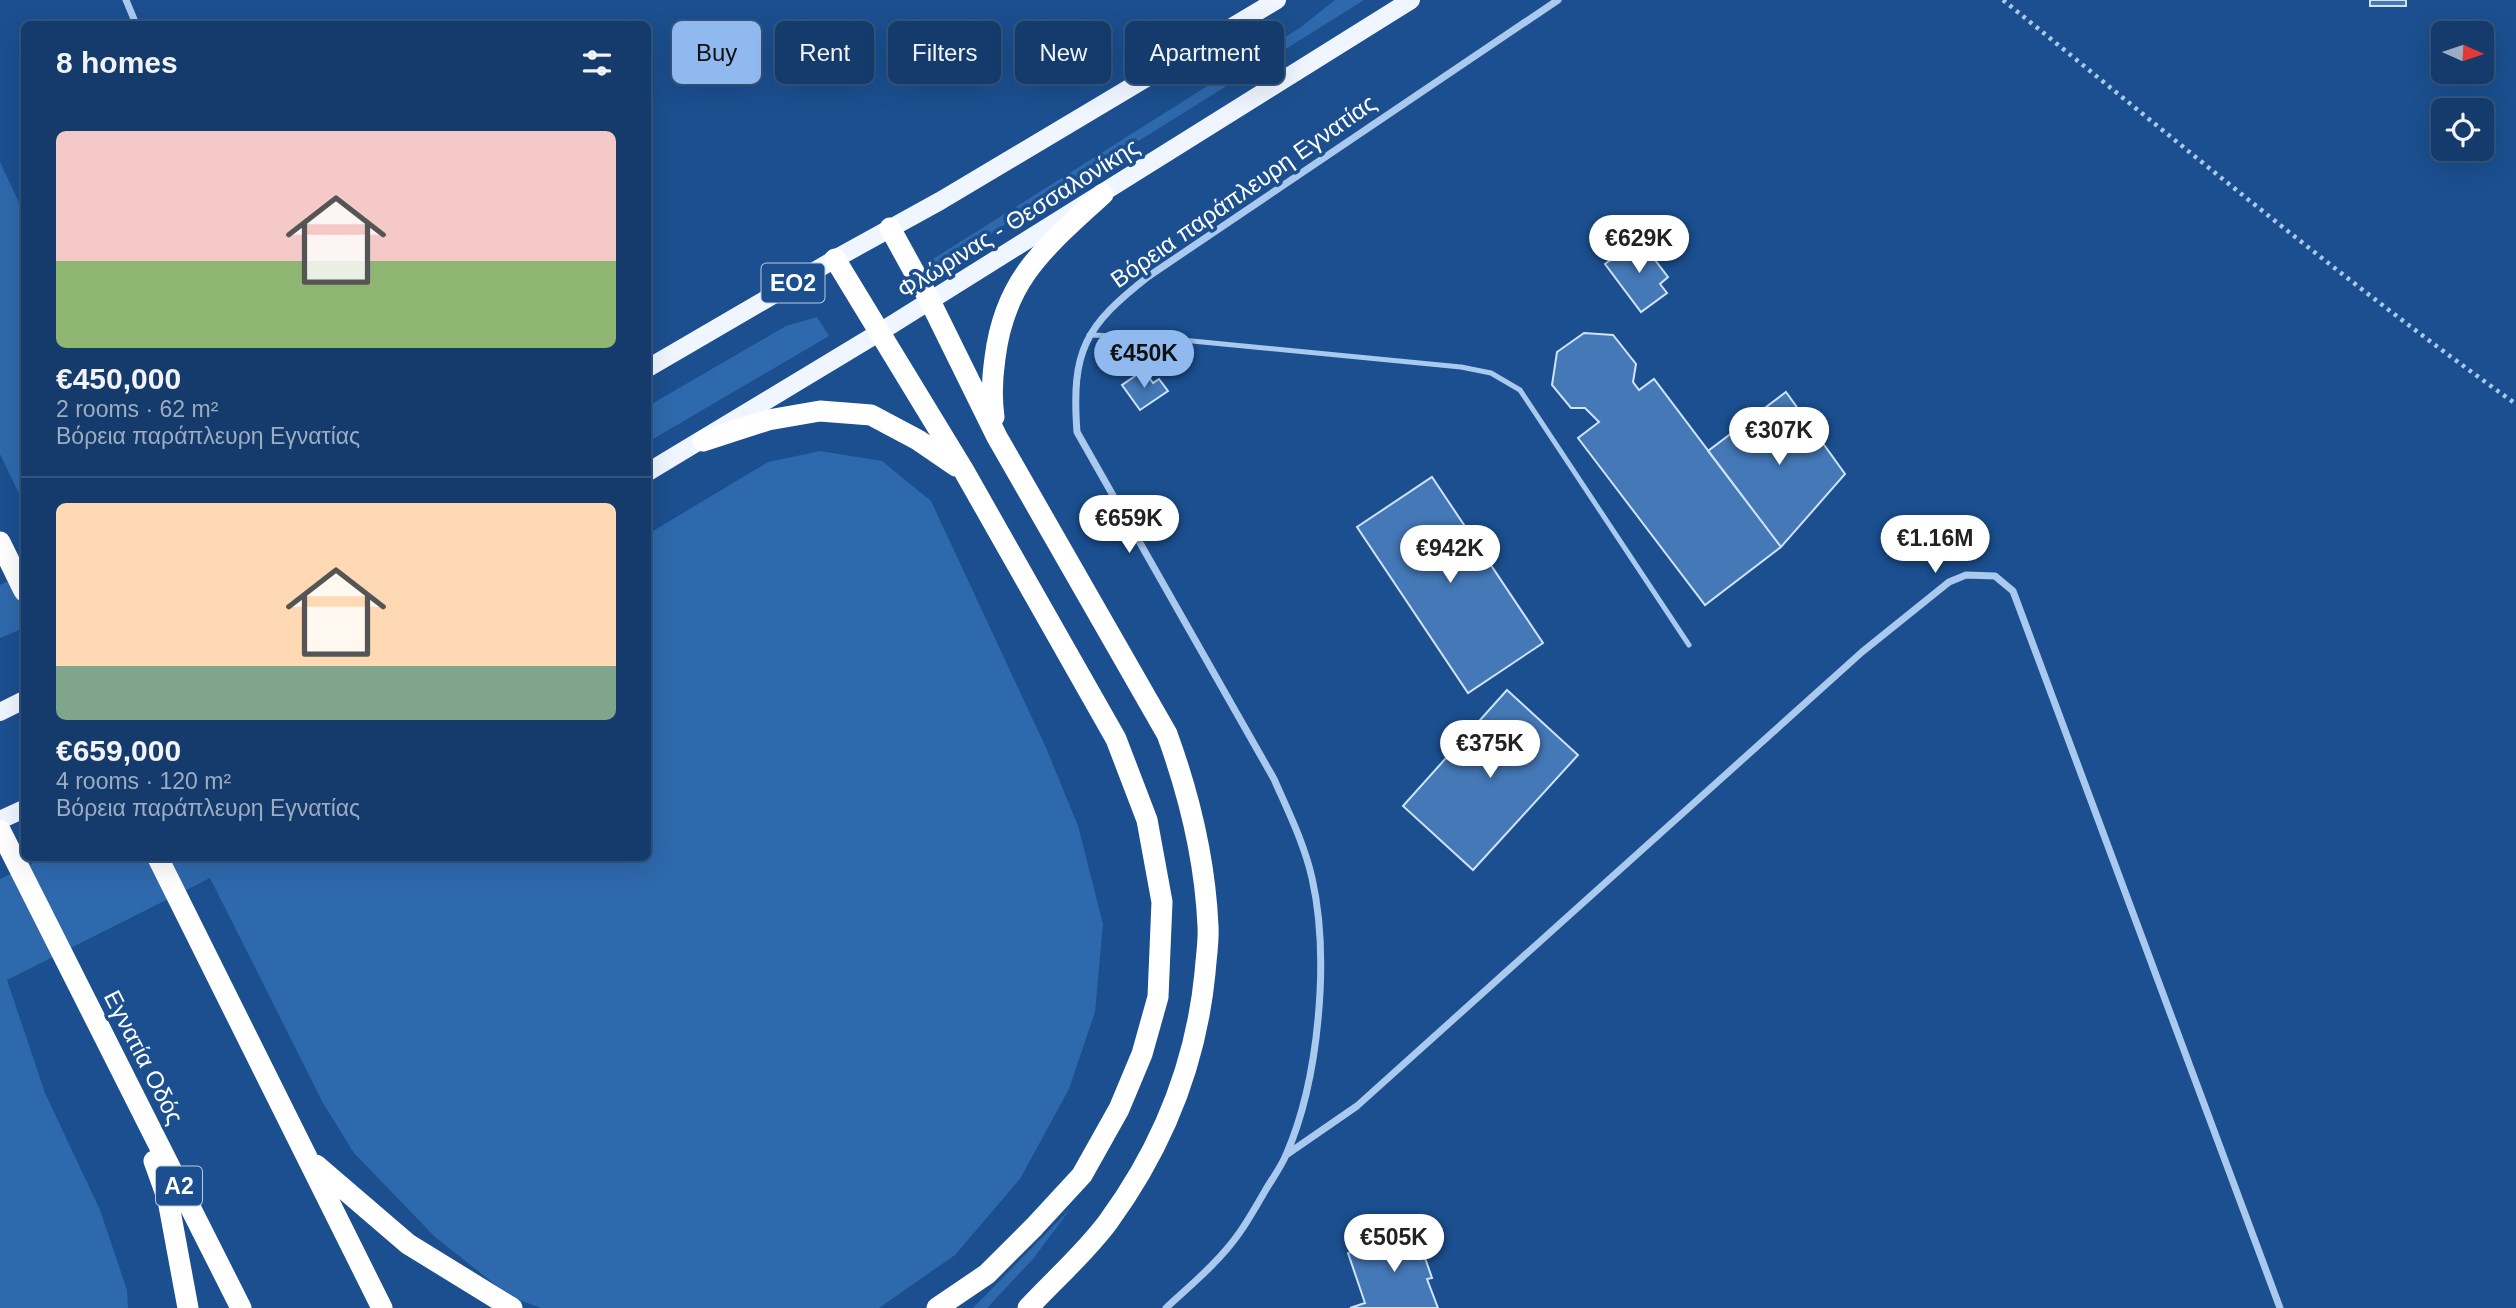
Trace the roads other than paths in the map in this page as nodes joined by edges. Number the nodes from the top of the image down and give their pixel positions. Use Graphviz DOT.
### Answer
graph roads {
  1 [pos="125,0"];
  2 [pos="1277,0"];
  3 [pos="1411,0"];
  4 [pos="1558,0"];
  5 [pos="135,21"];
  6 [pos="1103,194"];
  7 [pos="890,228"];
  8 [pos="835,259"];
  9 [pos="930,300"];
  10 [pos="880,332"];
  11 [pos="1089,335"];
  12 [pos="651,366"];
  13 [pos="997,436"];
  14 [pos="703,440"];
  15 [pos="651,470"];
  16 [pos="964,471"];
  17 [pos="0,542"];
  18 [pos="21,584"];
  19 [pos="1689,645"];
  20 [pos="21,702"];
  21 [pos="0,712"];
  22 [pos="21,810"];
  23 [pos="0,820"];
  24 [pos="0,830"];
  25 [pos="159,861"];
  26 [pos="118,1063"];
  27 [pos="1286,1155"];
  28 [pos="307,1157"];
  29 [pos="188,1308"];
  30 [pos="241,1308"];
  31 [pos="382,1308"];
  32 [pos="512,1308"];
  33 [pos="937,1308"];
  34 [pos="1028,1308"];
  35 [pos="1166,1308"];
  36 [pos="2280,1308"];
  1 -- 5 [label="street"];
  2 -- 7 [label="main road, ΕΟ2"];
  3 -- 6 [label="main road, Φλώρινας - Θεσσαλονίκης"];
  4 -- 11 [label="street, Βόρεια παράπλευρη Εγνατίας"];
  6 -- 9 [label="main road, Φλώρινας - Θεσσαλονίκης"];
  6 -- 13 [label="highway"];
  7 -- 8 [label="main road, ΕΟ2"];
  7 -- 9 [label="highway"];
  8 -- 10 [label="highway"];
  8 -- 12 [label="main road, ΕΟ2"];
  9 -- 10 [label="main road, Φλώρινας - Θεσσαλονίκης"];
  9 -- 13 [label="highway"];
  10 -- 14 [label="main road, Φλώρινας - Θεσσαλονίκης"];
  10 -- 16 [label="highway"];
  11 -- 19 [label="lane"];
  11 -- 27 [label="street, Βόρεια παράπλευρη Εγνατίας"];
  13 -- 34 [label="highway"];
  14 -- 15 [label="main road, Φλώρινας - Θεσσαλονίκης"];
  14 -- 16 [label="highway"];
  16 -- 33 [label="highway"];
  17 -- 18 [label="highway"];
  20 -- 21 [label="main road"];
  22 -- 23 [label="main road"];
  24 -- 26 [label="highway, Εγνατία Οδός / Α2"];
  25 -- 28 [label="highway"];
  26 -- 29 [label="highway"];
  26 -- 30 [label="highway, Εγνατία Οδός / Α2"];
  27 -- 35 [label="street, Βόρεια παράπλευρη Εγνατίας"];
  27 -- 36 [label="street"];
  28 -- 31 [label="highway"];
  28 -- 32 [label="highway"];
}
